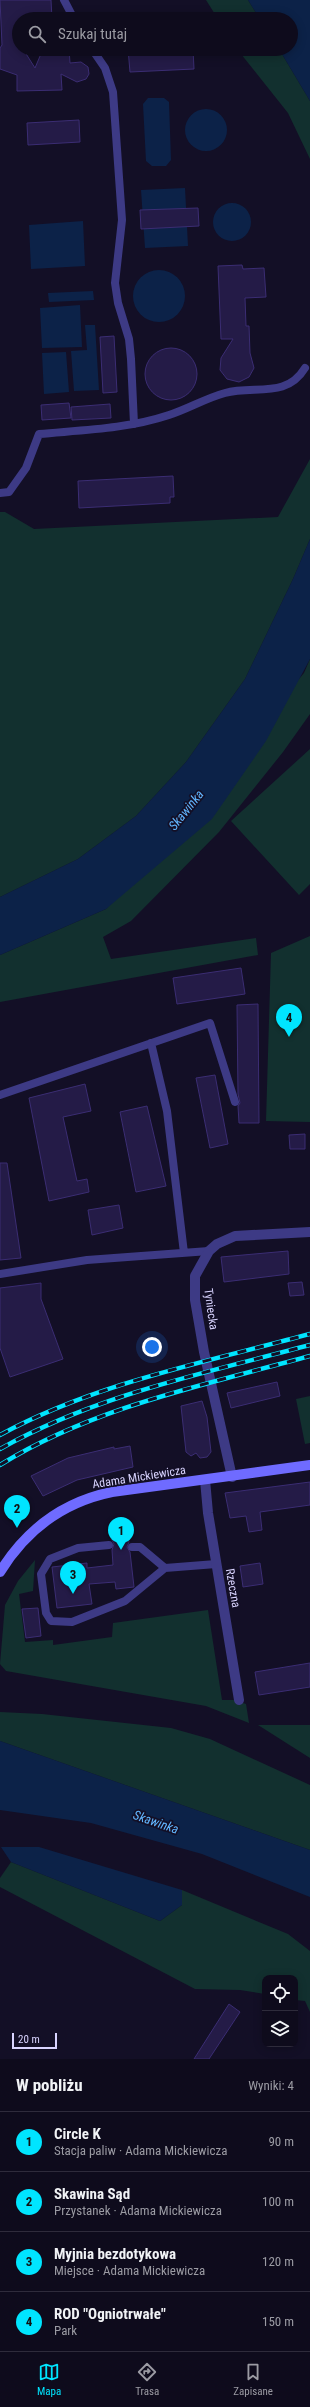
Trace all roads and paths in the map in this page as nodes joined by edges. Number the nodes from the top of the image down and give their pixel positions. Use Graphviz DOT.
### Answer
graph roads {
  1 [pos="64,0"];
  2 [pos="70,12"];
  3 [pos="97,56"];
  4 [pos="305,368"];
  5 [pos="134,424"];
  6 [pos="4,493"];
  7 [pos="151,1043"];
  8 [pos="0,1095"];
  9 [pos="235,1102"];
  10 [pos="310,1232"];
  11 [pos="209,1251"];
  12 [pos="184,1253"];
  13 [pos="0,1274"];
  14 [pos="310,1465"];
  15 [pos="232,1477"];
  16 [pos="205,1480"];
  17 [pos="109,1545"];
  18 [pos="132,1546"];
  19 [pos="216,1564"];
  20 [pos="165,1568"];
  21 [pos="0,1572"];
  22 [pos="239,1700"];
  1 -- 2 [label="lane"];
  3 -- 5 [label="lane"];
  4 -- 5 [label="lane"];
  5 -- 6 [label="lane"];
  7 -- 8 [label="lane"];
  7 -- 9 [label="lane"];
  7 -- 12 [label="lane"];
  10 -- 11 [label="street, Tyniecka"];
  11 -- 12 [label="lane"];
  11 -- 15 [label="street, Tyniecka"];
  12 -- 13 [label="lane"];
  14 -- 15 [label="main road, Adama Mickiewicza"];
  15 -- 16 [label="main road, Adama Mickiewicza"];
  16 -- 19 [label="street, Rzeczna"];
  16 -- 21 [label="main road, Adama Mickiewicza"];
  17 -- 20 [label="lane"];
  18 -- 20 [label="lane"];
  19 -- 20 [label="lane"];
  19 -- 22 [label="street, Rzeczna"];
}
